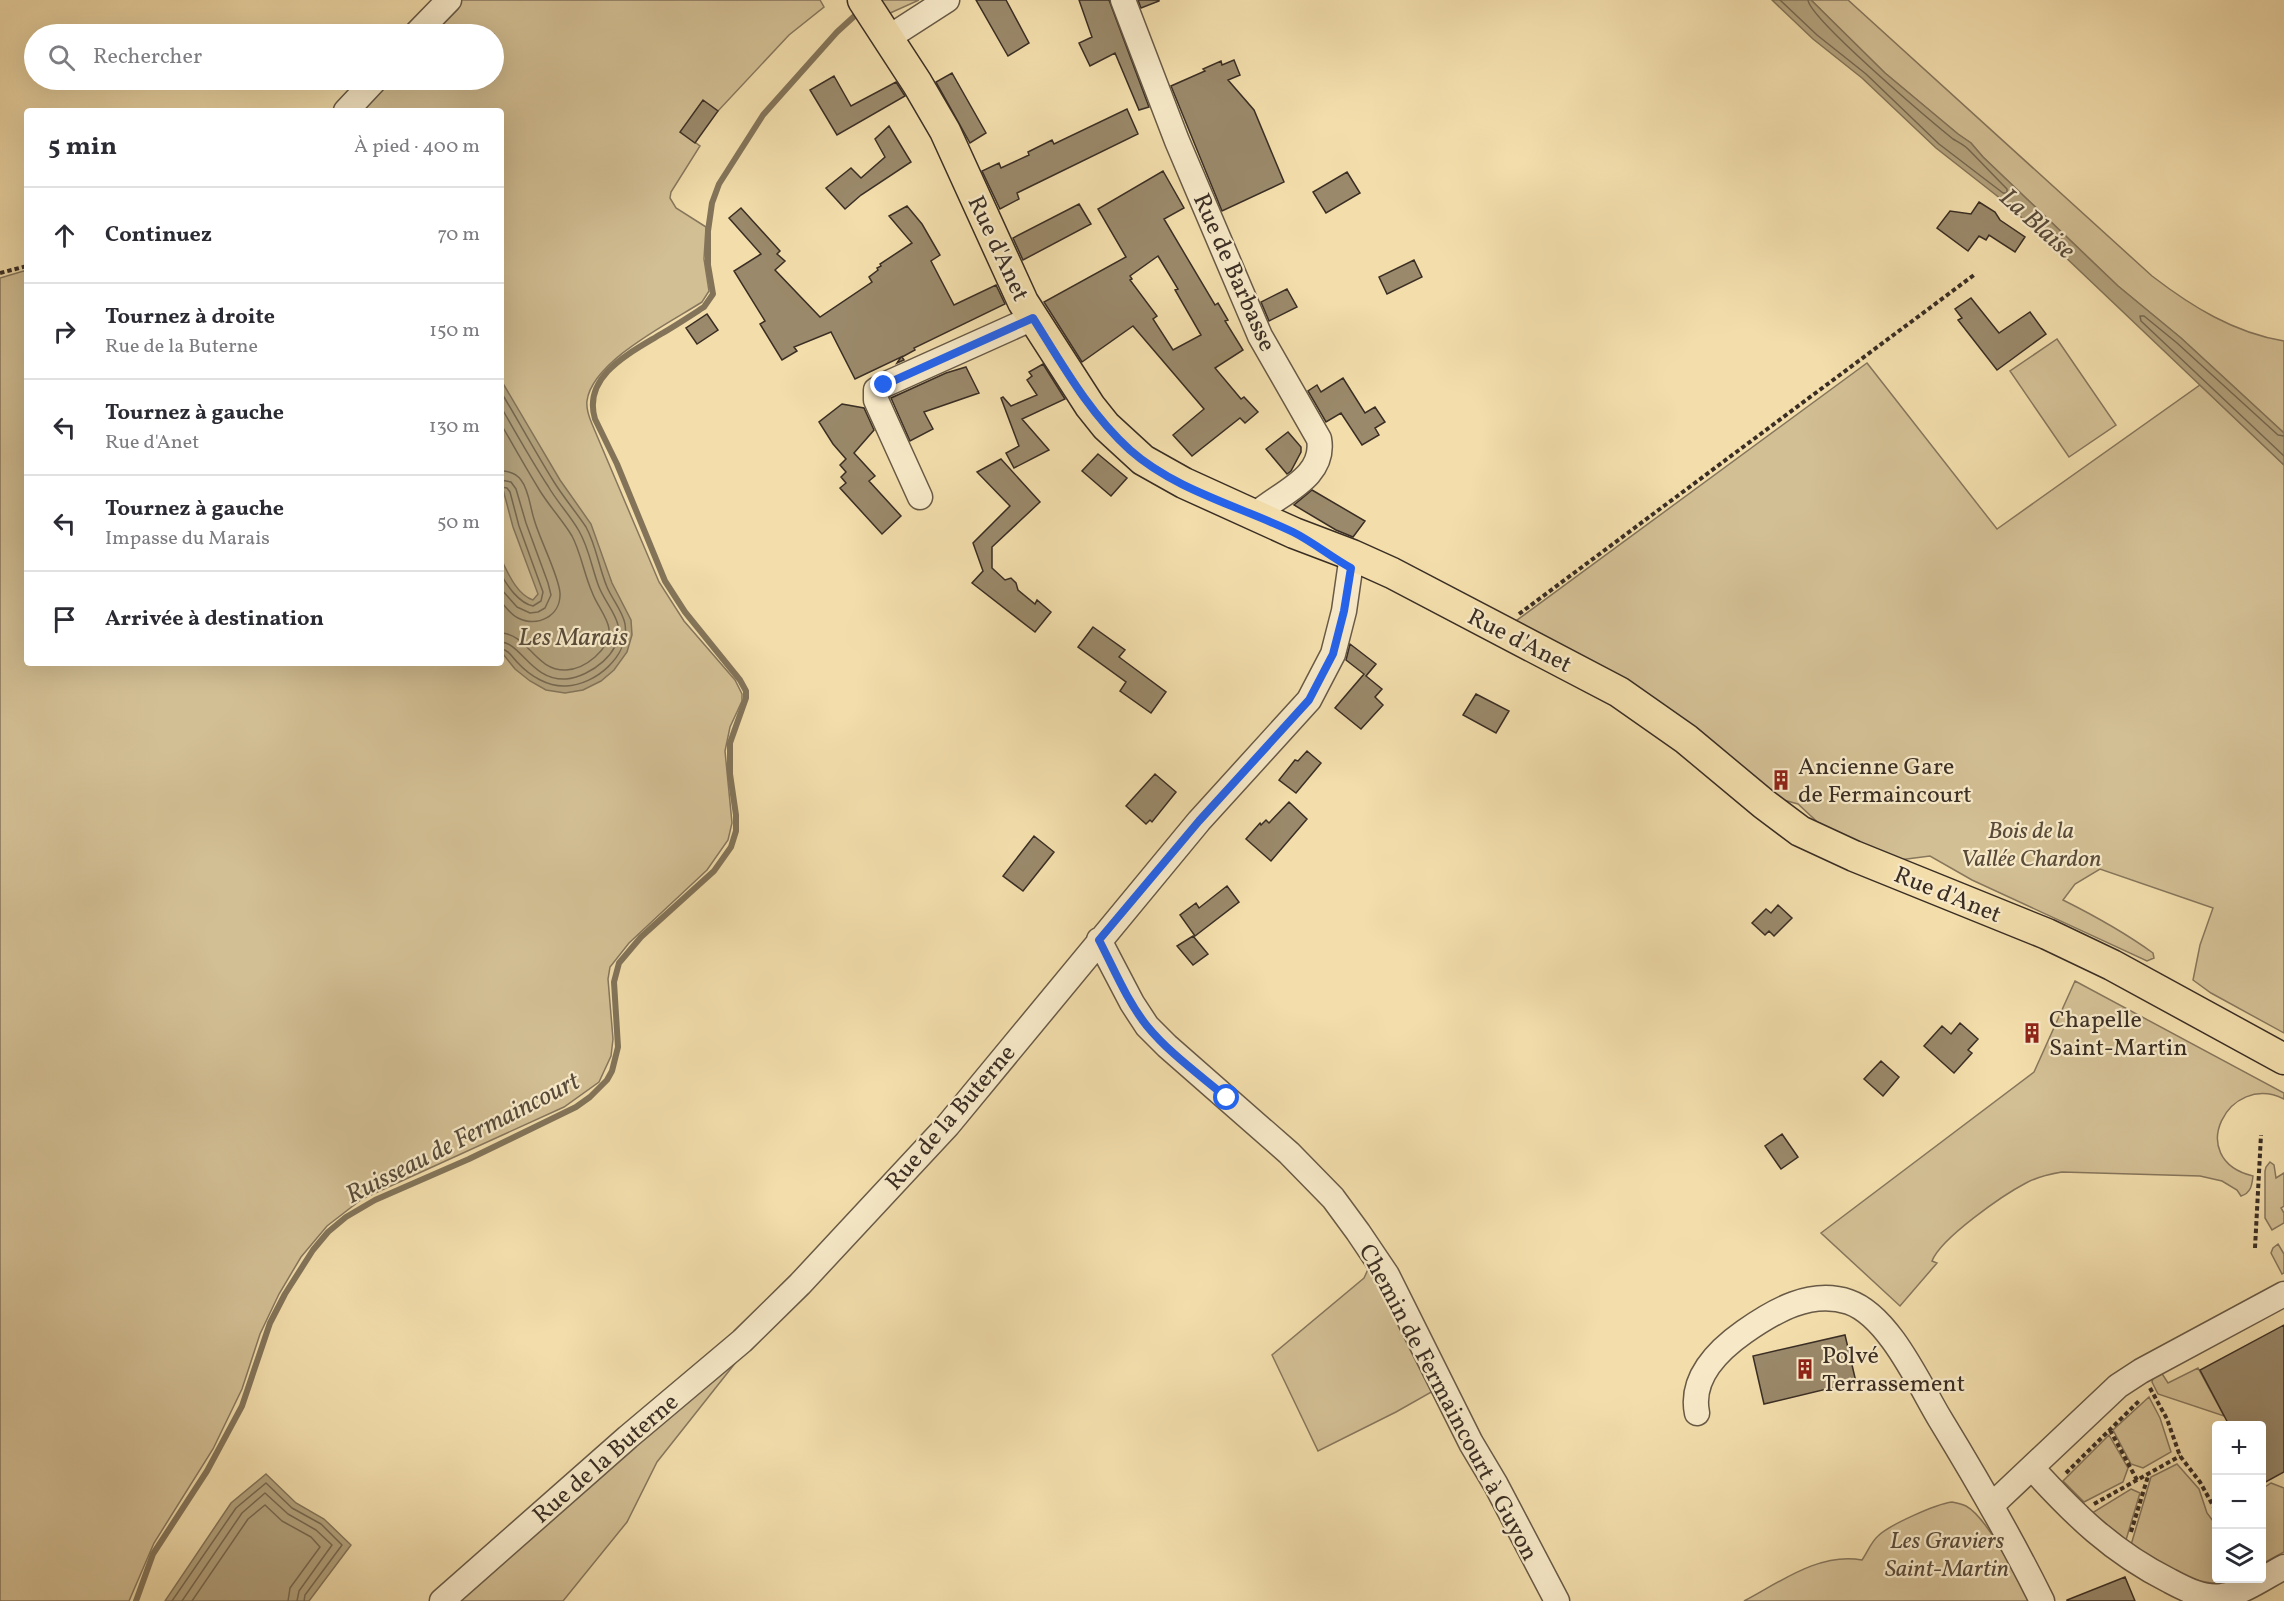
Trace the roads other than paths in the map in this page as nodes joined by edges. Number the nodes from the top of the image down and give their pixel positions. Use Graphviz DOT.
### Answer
graph roads {
  1 [pos="449,0"];
  2 [pos="947,0"];
  3 [pos="1123,0"];
  4 [pos="876,20"];
  5 [pos="426,24"];
  6 [pos="366,90"];
  7 [pos="349,108"];
  8 [pos="1033,318"];
  9 [pos="920,496"];
  10 [pos="1255,516"];
  11 [pos="1352,561"];
  12 [pos="1730,776"];
  13 [pos="1099,940"];
  14 [pos="2284,1059"];
  15 [pos="2284,1294"];
  16 [pos="1697,1413"];
  17 [pos="2032,1468"];
  18 [pos="1992,1505"];
  19 [pos="2284,1567"];
  20 [pos="442,1601"];
  21 [pos="1557,1601"];
  22 [pos="2042,1601"];
  1 -- 5 [label="street"];
  2 -- 4 [label="street"];
  3 -- 10 [label="street, Rue de Barbasse"];
  4 -- 8 [label="main road, Rue d'Anet"];
  6 -- 7 [label="street"];
  8 -- 9 [label="street"];
  8 -- 10 [label="main road, Rue d'Anet"];
  10 -- 11 [label="main road, Rue d'Anet"];
  11 -- 12 [label="main road, Rue d'Anet"];
  11 -- 12 [label="main road, Rue d'Anet"];
  11 -- 13 [label="street, Rue de la Buterne"];
  12 -- 14 [label="main road, Rue d'Anet"];
  13 -- 20 [label="street, Rue de la Buterne"];
  13 -- 21 [label="street, Chemin de Fermaincourt à Guyon"];
  15 -- 17 [label="street"];
  16 -- 18 [label="street"];
  17 -- 18 [label="street"];
  17 -- 19 [label="street"];
  18 -- 22 [label="street"];
}
